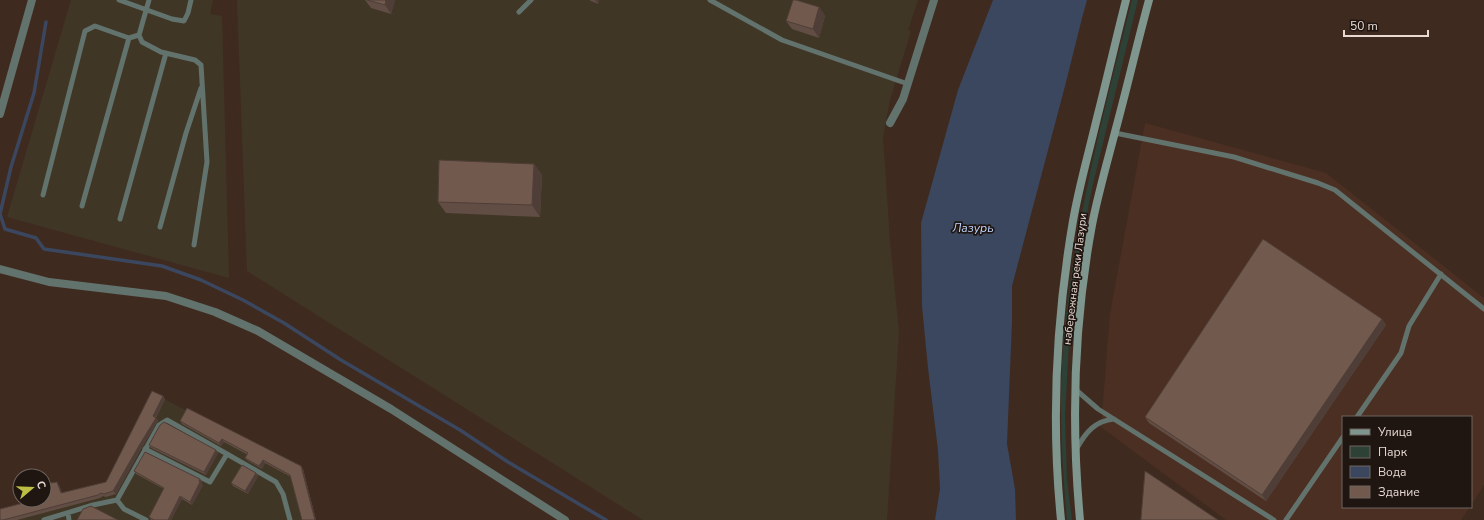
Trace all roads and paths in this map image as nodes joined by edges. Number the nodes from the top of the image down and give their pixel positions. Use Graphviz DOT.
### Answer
graph roads {
  1 [pos="32,0"];
  2 [pos="119,0"];
  3 [pos="150,0"];
  4 [pos="191,0"];
  5 [pos="532,0"];
  6 [pos="710,0"];
  7 [pos="934,0"];
  8 [pos="1126,0"];
  9 [pos="1149,0"];
  10 [pos="147,10"];
  11 [pos="519,12"];
  12 [pos="139,35"];
  13 [pos="129,38"];
  14 [pos="166,53"];
  15 [pos="908,84"];
  16 [pos="202,86"];
  17 [pos="0,114"];
  18 [pos="890,123"];
  19 [pos="1115,133"];
  20 [pos="43,195"];
  21 [pos="82,206"];
  22 [pos="120,220"];
  23 [pos="160,227"];
  24 [pos="194,245"];
  25 [pos="0,269"];
  26 [pos="1441,274"];
  27 [pos="1484,308"];
  28 [pos="1075,389"];
  29 [pos="1358,416"];
  30 [pos="1114,419"];
  31 [pos="1342,438"];
  32 [pos="145,449"];
  33 [pos="1075,450"];
  34 [pos="227,454"];
  35 [pos="117,500"];
  36 [pos="68,513"];
  37 [pos="44,520"];
  38 [pos="69,520"];
  39 [pos="146,520"];
  40 [pos="290,520"];
  41 [pos="565,520"];
  42 [pos="1061,520"];
  43 [pos="1080,520"];
  44 [pos="1274,520"];
  45 [pos="1286,520"];
  1 -- 17 [label="street"];
  2 -- 10 [label="lane"];
  3 -- 10 [label="lane"];
  4 -- 10 [label="lane"];
  5 -- 11 [label="lane"];
  6 -- 15 [label="lane"];
  7 -- 15 [label="street"];
  8 -- 42 [label="main road, набережная реки Лазури"];
  9 -- 19 [label="main road, набережная реки Лазури"];
  10 -- 12 [label="lane"];
  12 -- 13 [label="lane"];
  12 -- 14 [label="lane"];
  13 -- 20 [label="lane"];
  13 -- 21 [label="lane"];
  14 -- 16 [label="lane"];
  14 -- 22 [label="lane"];
  15 -- 18 [label="street"];
  16 -- 23 [label="lane"];
  16 -- 24 [label="lane"];
  19 -- 26 [label="lane"];
  19 -- 28 [label="main road, набережная реки Лазури"];
  25 -- 41 [label="street"];
  26 -- 27 [label="lane"];
  26 -- 29 [label="lane"];
  28 -- 30 [label="lane"];
  28 -- 33 [label="main road, набережная реки Лазури"];
  30 -- 33 [label="lane"];
  30 -- 44 [label="lane"];
  31 -- 45 [label="lane"];
  32 -- 34 [label="lane"];
  32 -- 34 [label="lane"];
  32 -- 35 [label="lane"];
  33 -- 43 [label="main road, набережная реки Лазури"];
  34 -- 40 [label="lane"];
  35 -- 36 [label="lane"];
  35 -- 39 [label="lane"];
  36 -- 37 [label="lane"];
  36 -- 38 [label="lane"];
}
